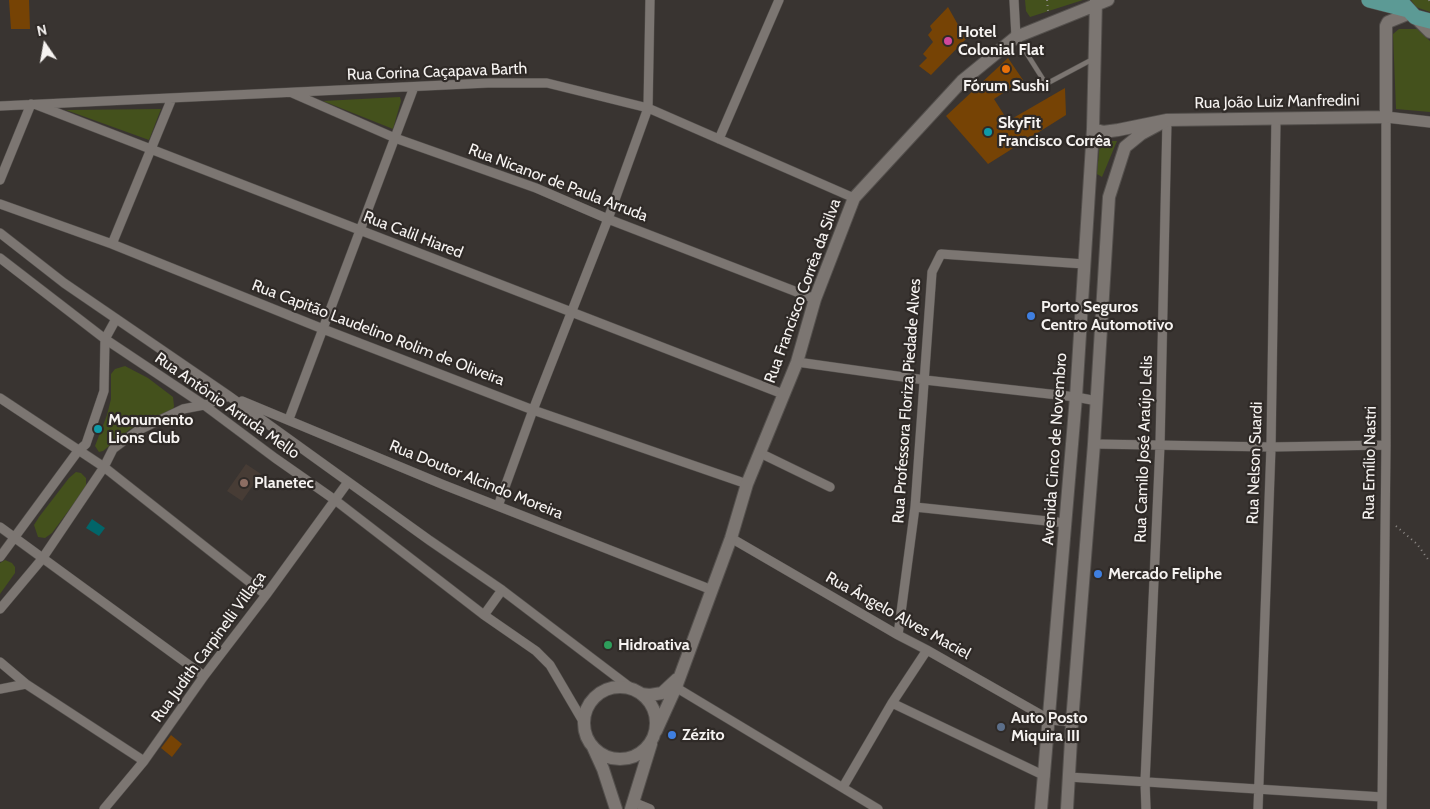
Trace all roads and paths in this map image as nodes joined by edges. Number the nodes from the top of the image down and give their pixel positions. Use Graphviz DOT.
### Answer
graph roads {
  1 [pos="650,0"];
  2 [pos="779,0"];
  3 [pos="1014,0"];
  4 [pos="1108,0"];
  5 [pos="1369,0"];
  6 [pos="1095,2"];
  7 [pos="1409,10"];
  8 [pos="1430,21"];
  9 [pos="1430,32"];
  10 [pos="1016,37"];
  11 [pos="1094,58"];
  12 [pos="414,87"];
  13 [pos="290,92"];
  14 [pos="172,98"];
  15 [pos="32,104"];
  16 [pos="0,106"];
  17 [pos="648,108"];
  18 [pos="1386,117"];
  19 [pos="1276,118"];
  20 [pos="1167,120"];
  21 [pos="1430,122"];
  22 [pos="1093,129"];
  23 [pos="395,138"];
  24 [pos="719,139"];
  25 [pos="151,150"];
  26 [pos="0,180"];
  27 [pos="854,198"];
  28 [pos="0,204"];
  29 [pos="608,219"];
  30 [pos="360,231"];
  31 [pos="0,233"];
  32 [pos="112,244"];
  33 [pos="0,258"];
  34 [pos="1084,264"];
  35 [pos="815,299"];
  36 [pos="570,312"];
  37 [pos="116,319"];
  38 [pos="323,329"];
  39 [pos="105,339"];
  40 [pos="797,362"];
  41 [pos="925,380"];
  42 [pos="783,394"];
  43 [pos="229,396"];
  44 [pos="1076,397"];
  45 [pos="0,398"];
  46 [pos="1097,401"];
  47 [pos="204,405"];
  48 [pos="533,410"];
  49 [pos="289,419"];
  50 [pos="1094,444"];
  51 [pos="1160,445"];
  52 [pos="1386,445"];
  53 [pos="1271,448"];
  54 [pos="78,451"];
  55 [pos="760,453"];
  56 [pos="104,467"];
  57 [pos="348,482"];
  58 [pos="747,484"];
  59 [pos="830,487"];
  60 [pos="335,500"];
  61 [pos="498,506"];
  62 [pos="915,507"];
  63 [pos="1385,516"];
  64 [pos="1066,522"];
  65 [pos="0,527"];
  66 [pos="15,537"];
  67 [pos="731,538"];
  68 [pos="0,557"];
  69 [pos="42,558"];
  70 [pos="1430,562"];
  71 [pos="502,590"];
  72 [pos="712,590"];
  73 [pos="266,595"];
  74 [pos="0,608"];
  75 [pos="484,615"];
  76 [pos="898,635"];
  77 [pos="927,650"];
  78 [pos="0,662"];
  79 [pos="204,676"];
  80 [pos="676,682"];
  81 [pos="26,684"];
  82 [pos="0,689"];
  83 [pos="638,692"];
  84 [pos="892,703"];
  85 [pos="1050,720"];
  86 [pos="1072,722"];
  87 [pos="584,723"];
  88 [pos="654,736"];
  89 [pos="592,745"];
  90 [pos="144,761"];
  91 [pos="1045,776"];
  92 [pos="1069,777"];
  93 [pos="1145,782"];
  94 [pos="843,787"];
  95 [pos="1258,790"];
  96 [pos="610,791"];
  97 [pos="1382,797"];
  98 [pos="632,806"];
  99 [pos="104,809"];
  100 [pos="616,809"];
  101 [pos="650,809"];
  102 [pos="878,809"];
  103 [pos="1041,809"];
  104 [pos="1067,809"];
  105 [pos="1146,809"];
  106 [pos="1258,809"];
  107 [pos="1382,809"];
  1 -- 17 [label="street"];
  2 -- 24 [label="street"];
  3 -- 10 [label="street"];
  4 -- 6 [label="main road, Rua Francisco Corrêa da Silva"];
  5 -- 7 [label="main road"];
  6 -- 10 [label="main road, Rua Francisco Corrêa da Silva"];
  6 -- 11 [label="main road, Avenida Cinco de Novembro"];
  7 -- 8 [label="main road"];
  7 -- 9 [label="main road"];
  7 -- 18 [label="main road"];
  10 -- 11 [label="lane"];
  10 -- 27 [label="main road, Rua Francisco Corrêa da Silva"];
  11 -- 22 [label="main road, Avenida Cinco de Novembro"];
  12 -- 13 [label="street, Rua Corina Caçapava Barth"];
  12 -- 17 [label="street, Rua Corina Caçapava Barth"];
  12 -- 23 [label="street"];
  13 -- 14 [label="street, Rua Corina Caçapava Barth"];
  13 -- 23 [label="street, Rua Nicanor de Paula Arruda"];
  14 -- 15 [label="street, Rua Corina Caçapava Barth"];
  14 -- 25 [label="street"];
  15 -- 16 [label="street, Rua Corina Caçapava Barth"];
  15 -- 25 [label="street, Rua Calil Hiared"];
  15 -- 26 [label="street"];
  17 -- 24 [label="street, Rua Corina Caçapava Barth"];
  17 -- 29 [label="street"];
  18 -- 19 [label="main road, Rua João Luiz Manfredini"];
  18 -- 21 [label="street"];
  18 -- 52 [label="street, Rua Emílio Nastri"];
  19 -- 20 [label="main road, Rua João Luiz Manfredini"];
  19 -- 53 [label="street, Rua Nelson Suardi"];
  20 -- 22 [label="main road, Rua João Luiz Manfredini"];
  20 -- 46 [label="main road"];
  20 -- 51 [label="street, Rua Camilo José Araújo Lelis"];
  22 -- 34 [label="main road, Avenida Cinco de Novembro"];
  23 -- 29 [label="street, Rua Nicanor de Paula Arruda"];
  23 -- 30 [label="street"];
  24 -- 27 [label="street, Rua Corina Caçapava Barth"];
  25 -- 30 [label="street, Rua Calil Hiared"];
  25 -- 32 [label="street"];
  27 -- 35 [label="main road, Rua Francisco Corrêa da Silva"];
  28 -- 32 [label="street, Rua Capitão Laudelino Rolim de Oliveira"];
  29 -- 35 [label="street, Rua Nicanor de Paula Arruda"];
  29 -- 36 [label="street"];
  30 -- 36 [label="street, Rua Calil Hiared"];
  30 -- 38 [label="street"];
  31 -- 37 [label="street, Rua Antônio Arruda Mello"];
  32 -- 38 [label="street, Rua Capitão Laudelino Rolim de Oliveira"];
  33 -- 39 [label="street, Rua Antônio Arruda Mello"];
  34 -- 41 [label="street, Rua Professora Floriza Piedade Alves"];
  34 -- 44 [label="main road, Avenida Cinco de Novembro"];
  35 -- 40 [label="main road, Rua Francisco Corrêa da Silva"];
  36 -- 42 [label="street, Rua Calil Hiared"];
  36 -- 48 [label="street"];
  37 -- 39 [label="street"];
  37 -- 43 [label="street, Rua Antônio Arruda Mello"];
  38 -- 48 [label="street, Rua Capitão Laudelino Rolim de Oliveira"];
  38 -- 49 [label="street"];
  39 -- 47 [label="street, Rua Antônio Arruda Mello"];
  39 -- 54 [label="street"];
  40 -- 41 [label="street"];
  40 -- 42 [label="main road, Rua Francisco Corrêa da Silva"];
  41 -- 44 [label="street"];
  41 -- 62 [label="street, Rua Professora Floriza Piedade Alves"];
  42 -- 55 [label="main road, Rua Francisco Corrêa da Silva"];
  43 -- 47 [label="street"];
  43 -- 49 [label="street, Rua Doutor Alcindo Moreira"];
  43 -- 57 [label="street"];
  44 -- 46 [label="street"];
  44 -- 64 [label="main road, Avenida Cinco de Novembro"];
  45 -- 54 [label="street"];
  46 -- 50 [label="main road"];
  47 -- 56 [label="street"];
  47 -- 60 [label="street, Rua Antônio Arruda Mello"];
  48 -- 58 [label="street, Rua Capitão Laudelino Rolim de Oliveira"];
  48 -- 61 [label="street"];
  49 -- 61 [label="street, Rua Doutor Alcindo Moreira"];
  50 -- 51 [label="street"];
  50 -- 86 [label="main road"];
  51 -- 53 [label="street"];
  51 -- 93 [label="street, Rua Camilo José Araújo Lelis"];
  52 -- 53 [label="street"];
  52 -- 63 [label="street, Rua Emílio Nastri"];
  53 -- 95 [label="street, Rua Nelson Suardi"];
  54 -- 56 [label="street"];
  54 -- 66 [label="street"];
  55 -- 58 [label="main road, Rua Francisco Corrêa da Silva"];
  55 -- 59 [label="street"];
  56 -- 69 [label="street"];
  56 -- 73 [label="street"];
  57 -- 60 [label="street, Rua Judith Carpinelli Villaça"];
  57 -- 71 [label="street"];
  58 -- 67 [label="main road, Rua Francisco Corrêa da Silva"];
  60 -- 73 [label="street, Rua Judith Carpinelli Villaça"];
  60 -- 75 [label="street, Rua Antônio Arruda Mello"];
  61 -- 72 [label="street, Rua Doutor Alcindo Moreira"];
  62 -- 64 [label="street"];
  62 -- 76 [label="street, Rua Professora Floriza Piedade Alves"];
  63 -- 70 [label="path"];
  63 -- 97 [label="street, Rua Emílio Nastri"];
  64 -- 85 [label="main road, Avenida Cinco de Novembro"];
  65 -- 66 [label="street"];
  66 -- 68 [label="street"];
  66 -- 69 [label="street"];
  67 -- 72 [label="main road, Rua Francisco Corrêa da Silva"];
  67 -- 76 [label="street, Rua Ângelo Alves Maciel"];
  69 -- 74 [label="street"];
  69 -- 79 [label="street"];
  71 -- 75 [label="street"];
  71 -- 83 [label="street"];
  72 -- 80 [label="main road, Rua Francisco Corrêa da Silva"];
  73 -- 79 [label="street, Rua Judith Carpinelli Villaça"];
  75 -- 87 [label="street, Rua Antônio Arruda Mello"];
  76 -- 77 [label="street, Rua Ângelo Alves Maciel"];
  77 -- 84 [label="street"];
  77 -- 85 [label="street, Rua Ângelo Alves Maciel"];
  78 -- 81 [label="street"];
  79 -- 90 [label="street, Rua Judith Carpinelli Villaça"];
  80 -- 83 [label="main road"];
  80 -- 88 [label="main road, Rua Francisco Corrêa da Silva"];
  80 -- 94 [label="street"];
  81 -- 82 [label="street"];
  81 -- 90 [label="street"];
  83 -- 87 [label="main road"];
  83 -- 88 [label="main road"];
  84 -- 91 [label="street"];
  84 -- 94 [label="street"];
  85 -- 86 [label="street"];
  85 -- 91 [label="main road, Avenida Cinco de Novembro"];
  86 -- 92 [label="main road"];
  87 -- 89 [label="main road"];
  88 -- 89 [label="main road"];
  88 -- 98 [label="main road, Rua Francisco Corrêa da Silva"];
  89 -- 96 [label="main road"];
  90 -- 99 [label="street, Rua Judith Carpinelli Villaça"];
  91 -- 103 [label="main road, Avenida Cinco de Novembro"];
  92 -- 93 [label="street"];
  92 -- 104 [label="main road"];
  93 -- 95 [label="street"];
  93 -- 105 [label="street, Rua Camilo José Araújo Lelis"];
  94 -- 102 [label="street"];
  95 -- 97 [label="street"];
  95 -- 106 [label="street, Rua Nelson Suardi"];
  96 -- 98 [label="main road"];
  96 -- 100 [label="main road"];
  97 -- 107 [label="street, Rua Emílio Nastri"];
  98 -- 101 [label="street"];
}
